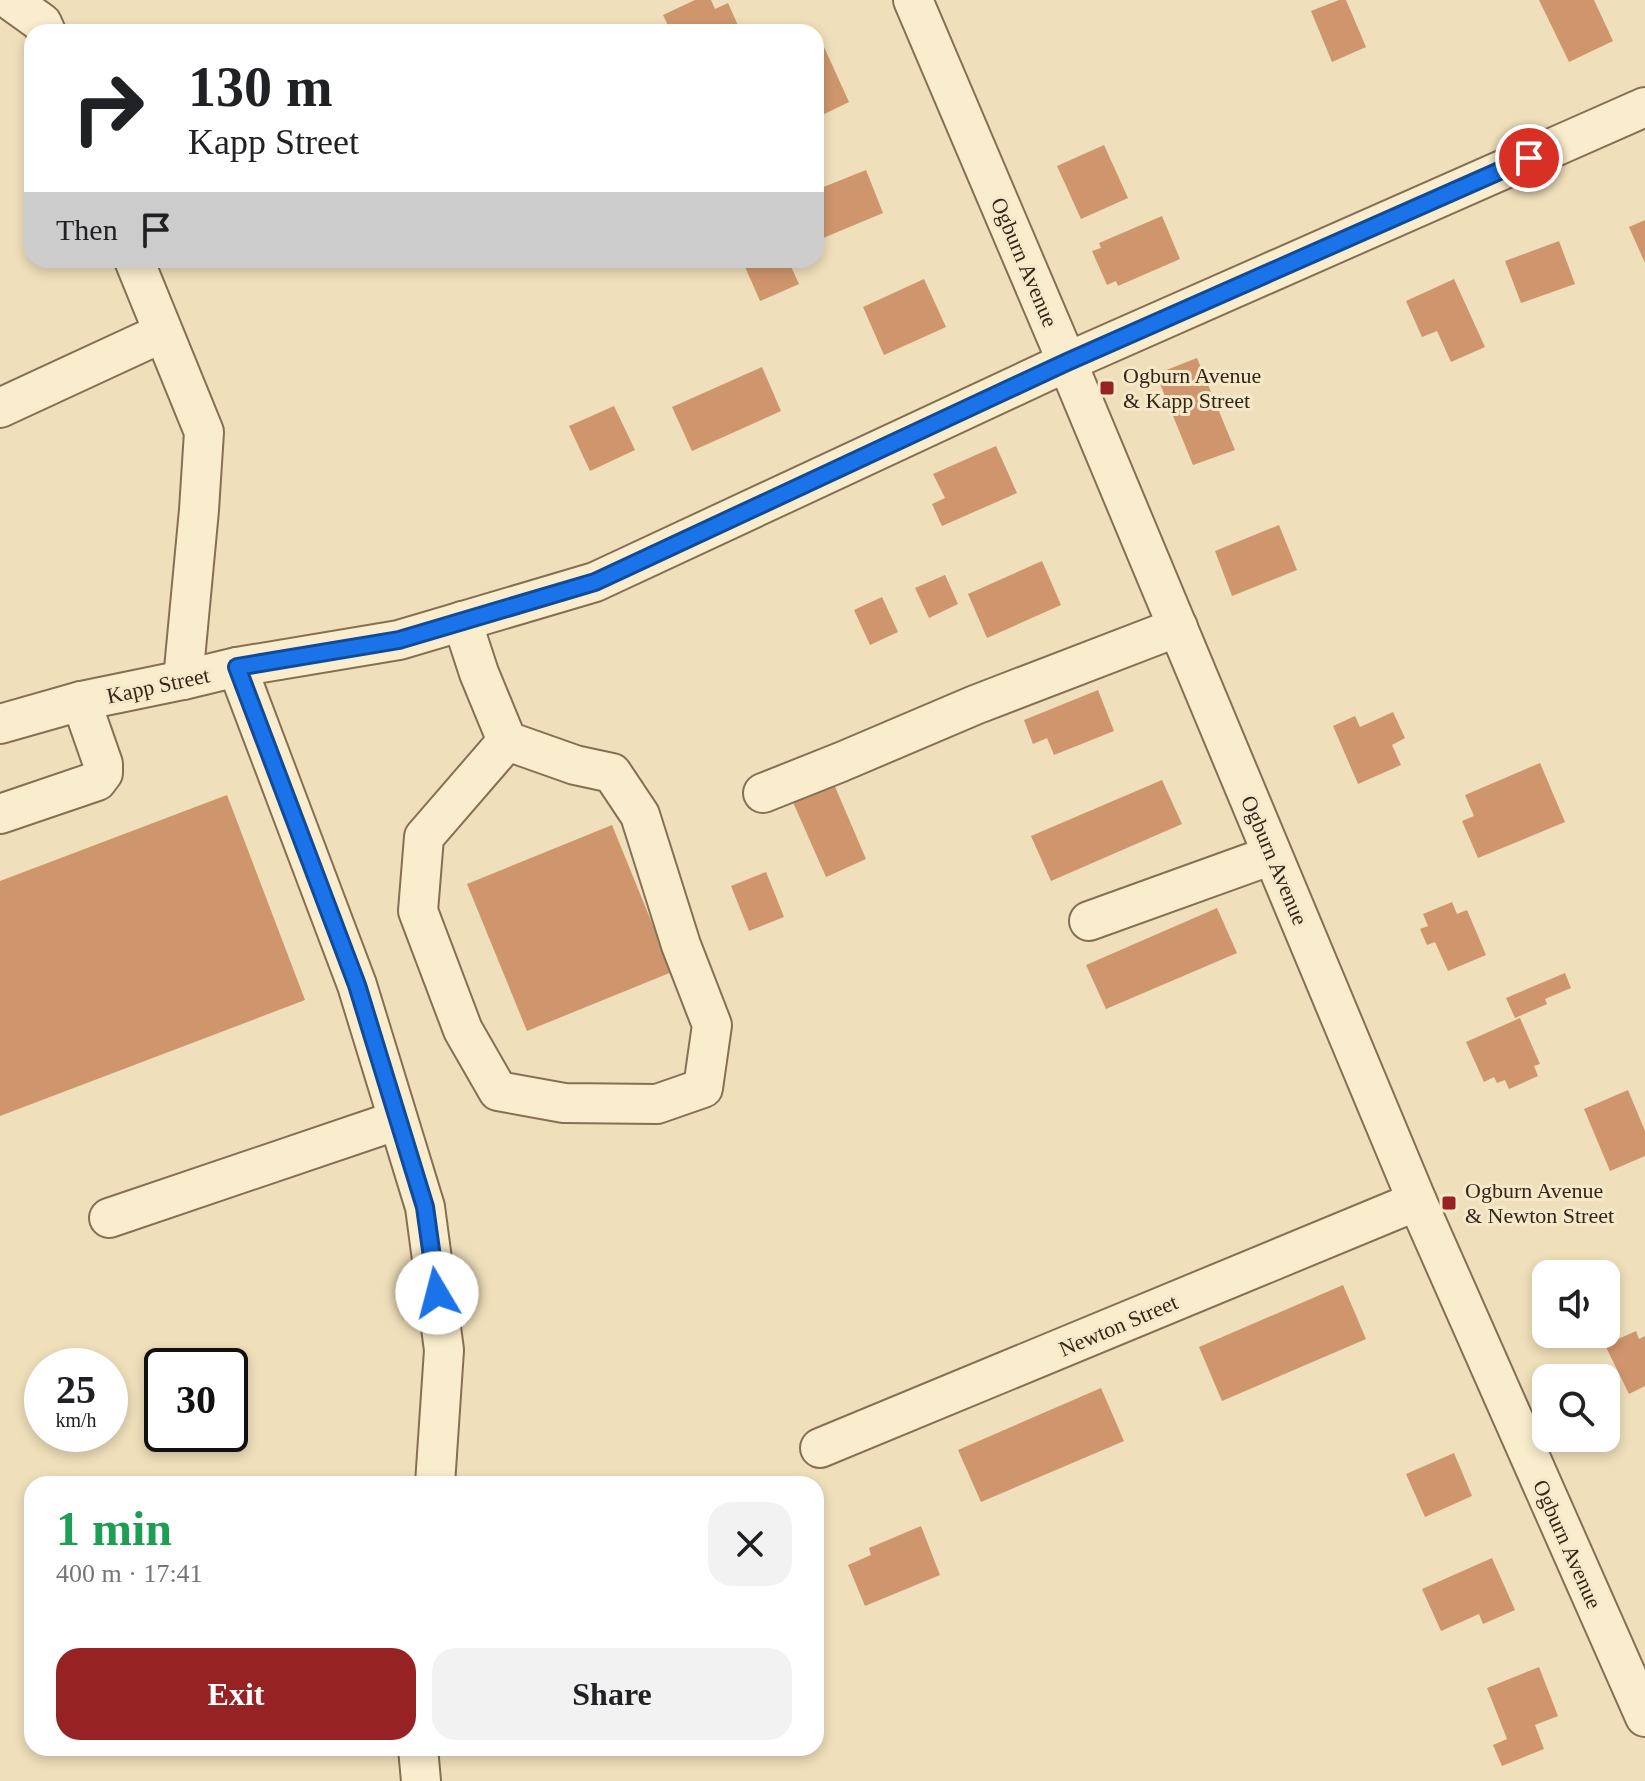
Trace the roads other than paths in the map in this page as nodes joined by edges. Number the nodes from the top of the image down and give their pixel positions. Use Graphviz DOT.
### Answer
graph roads {
  1 [pos="10,0"];
  2 [pos="913,0"];
  3 [pos="42,24"];
  4 [pos="1645,107"];
  5 [pos="137,268"];
  6 [pos="162,333"];
  7 [pos="1067,362"];
  8 [pos="0,408"];
  9 [pos="462,621"];
  10 [pos="1178,627"];
  11 [pos="237,667"];
  12 [pos="183,680"];
  13 [pos="81,701"];
  14 [pos="0,724"];
  15 [pos="507,741"];
  16 [pos="763,793"];
  17 [pos="0,814"];
  18 [pos="1272,855"];
  19 [pos="1089,921"];
  20 [pos="398,1120"];
  21 [pos="1417,1201"];
  22 [pos="109,1218"];
  23 [pos="820,1448"];
  24 [pos="436,1476"];
  25 [pos="1645,1717"];
  26 [pos="419,1756"];
  27 [pos="421,1781"];
  1 -- 3 [label="street"];
  2 -- 7 [label="street, Ogburn Avenue"];
  4 -- 7 [label="street, Kapp Street"];
  5 -- 6 [label="street"];
  6 -- 8 [label="street"];
  6 -- 12 [label="street"];
  7 -- 9 [label="street, Kapp Street"];
  7 -- 10 [label="street, Ogburn Avenue"];
  9 -- 11 [label="street, Kapp Street"];
  9 -- 15 [label="street"];
  10 -- 16 [label="street"];
  10 -- 18 [label="street, Ogburn Avenue"];
  11 -- 12 [label="street, Kapp Street"];
  11 -- 20 [label="street"];
  12 -- 13 [label="street, Kapp Street"];
  13 -- 14 [label="street, Kapp Street"];
  13 -- 17 [label="street"];
  15 -- 15 [label="street"];
  18 -- 19 [label="street"];
  18 -- 21 [label="street, Ogburn Avenue"];
  20 -- 22 [label="street"];
  20 -- 24 [label="street"];
  21 -- 23 [label="street, Newton Street"];
  21 -- 25 [label="street, Ogburn Avenue"];
  26 -- 27 [label="street"];
}
